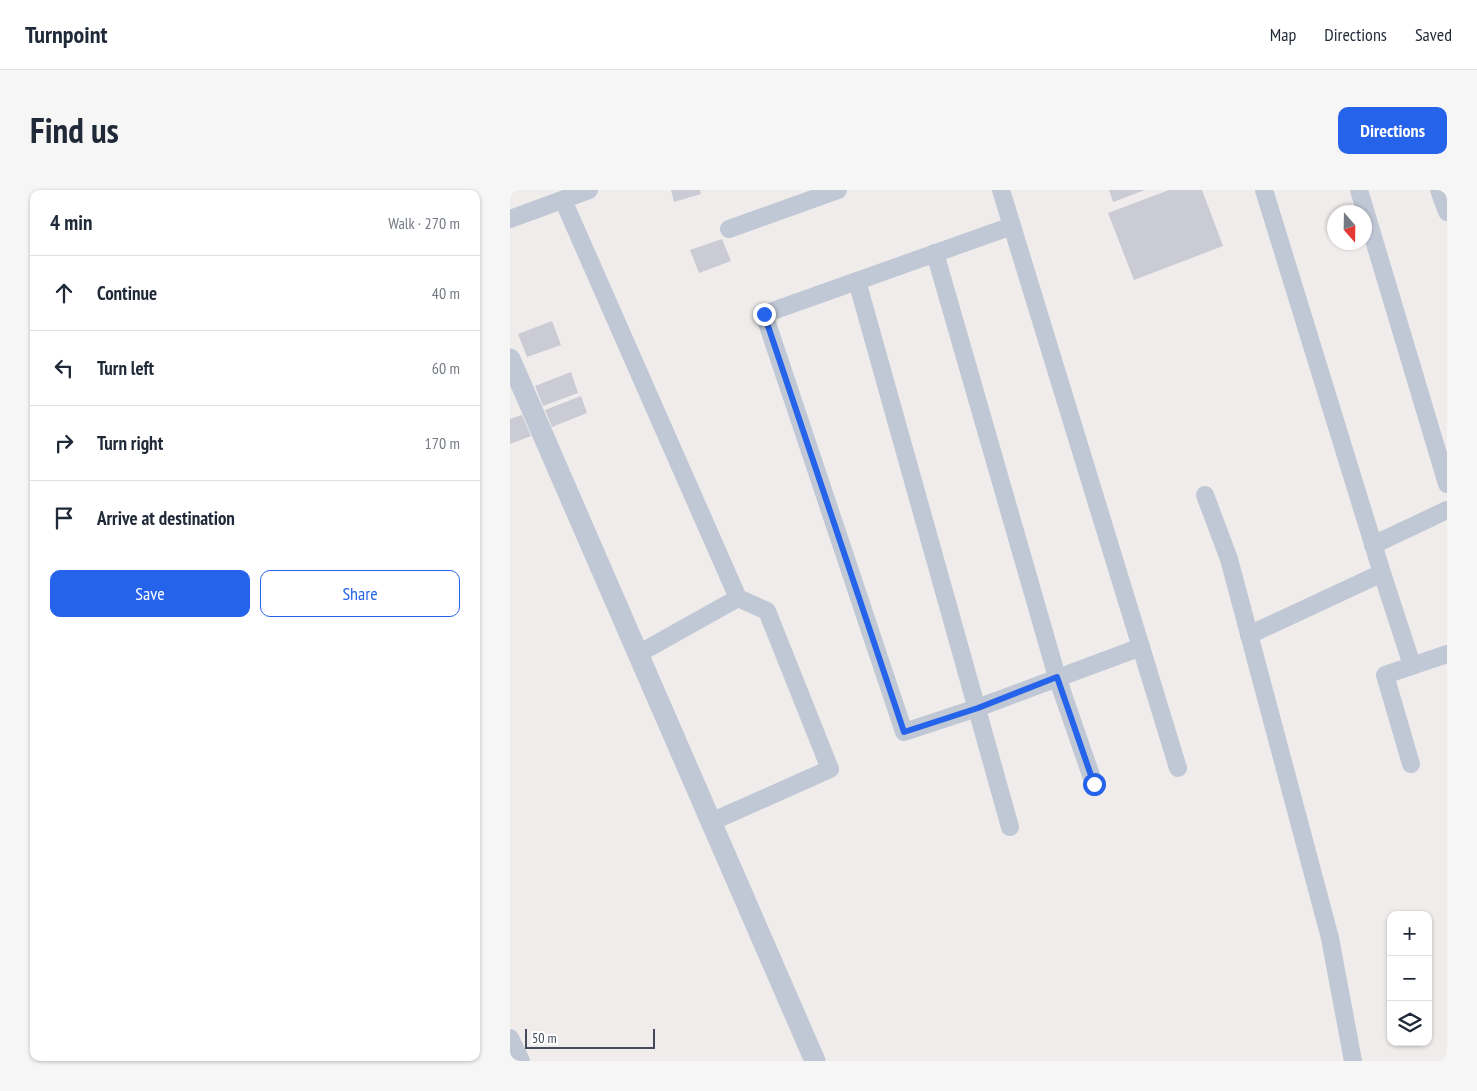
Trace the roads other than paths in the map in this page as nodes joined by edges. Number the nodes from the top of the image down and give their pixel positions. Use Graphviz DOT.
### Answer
graph roads {
  1 [pos="589,190"];
  2 [pos="838,190"];
  3 [pos="1001,190"];
  4 [pos="1264,190"];
  5 [pos="1359,190"];
  6 [pos="1439,190"];
  7 [pos="563,200"];
  8 [pos="1447,212"];
  9 [pos="510,219"];
  10 [pos="1012,226"];
  11 [pos="729,229"];
  12 [pos="935,254"];
  13 [pos="857,281"];
  14 [pos="510,359"];
  15 [pos="1447,484"];
  16 [pos="1205,495"];
  17 [pos="1447,510"];
  18 [pos="1374,545"];
  19 [pos="1382,573"];
  20 [pos="738,598"];
  21 [pos="1249,635"];
  22 [pos="1141,646"];
  23 [pos="638,654"];
  24 [pos="1447,654"];
  25 [pos="1412,665"];
  26 [pos="1057,677"];
  27 [pos="978,708"];
  28 [pos="1411,764"];
  29 [pos="1178,768"];
  30 [pos="1094,784"];
  31 [pos="711,822"];
  32 [pos="1010,827"];
  33 [pos="510,1038"];
  34 [pos="521,1061"];
  35 [pos="814,1061"];
  36 [pos="1353,1061"];
  1 -- 7 [label="street"];
  2 -- 11 [label="street"];
  3 -- 10 [label="street"];
  4 -- 18 [label="street"];
  5 -- 15 [label="street"];
  6 -- 8 [label="street"];
  7 -- 9 [label="street"];
  7 -- 20 [label="street"];
  10 -- 12 [label="street"];
  10 -- 22 [label="street"];
  12 -- 13 [label="street"];
  12 -- 26 [label="street"];
  13 -- 27 [label="street"];
  13 -- 27 [label="street"];
  14 -- 23 [label="street"];
  16 -- 21 [label="street"];
  17 -- 18 [label="street"];
  18 -- 19 [label="street"];
  19 -- 21 [label="street"];
  19 -- 25 [label="street"];
  20 -- 23 [label="street"];
  20 -- 31 [label="street"];
  21 -- 36 [label="street"];
  22 -- 26 [label="street"];
  22 -- 29 [label="street"];
  23 -- 31 [label="street"];
  24 -- 25 [label="street"];
  25 -- 28 [label="street"];
  26 -- 27 [label="street"];
  26 -- 30 [label="street"];
  27 -- 32 [label="street"];
  31 -- 35 [label="street"];
  33 -- 34 [label="street"];
}
